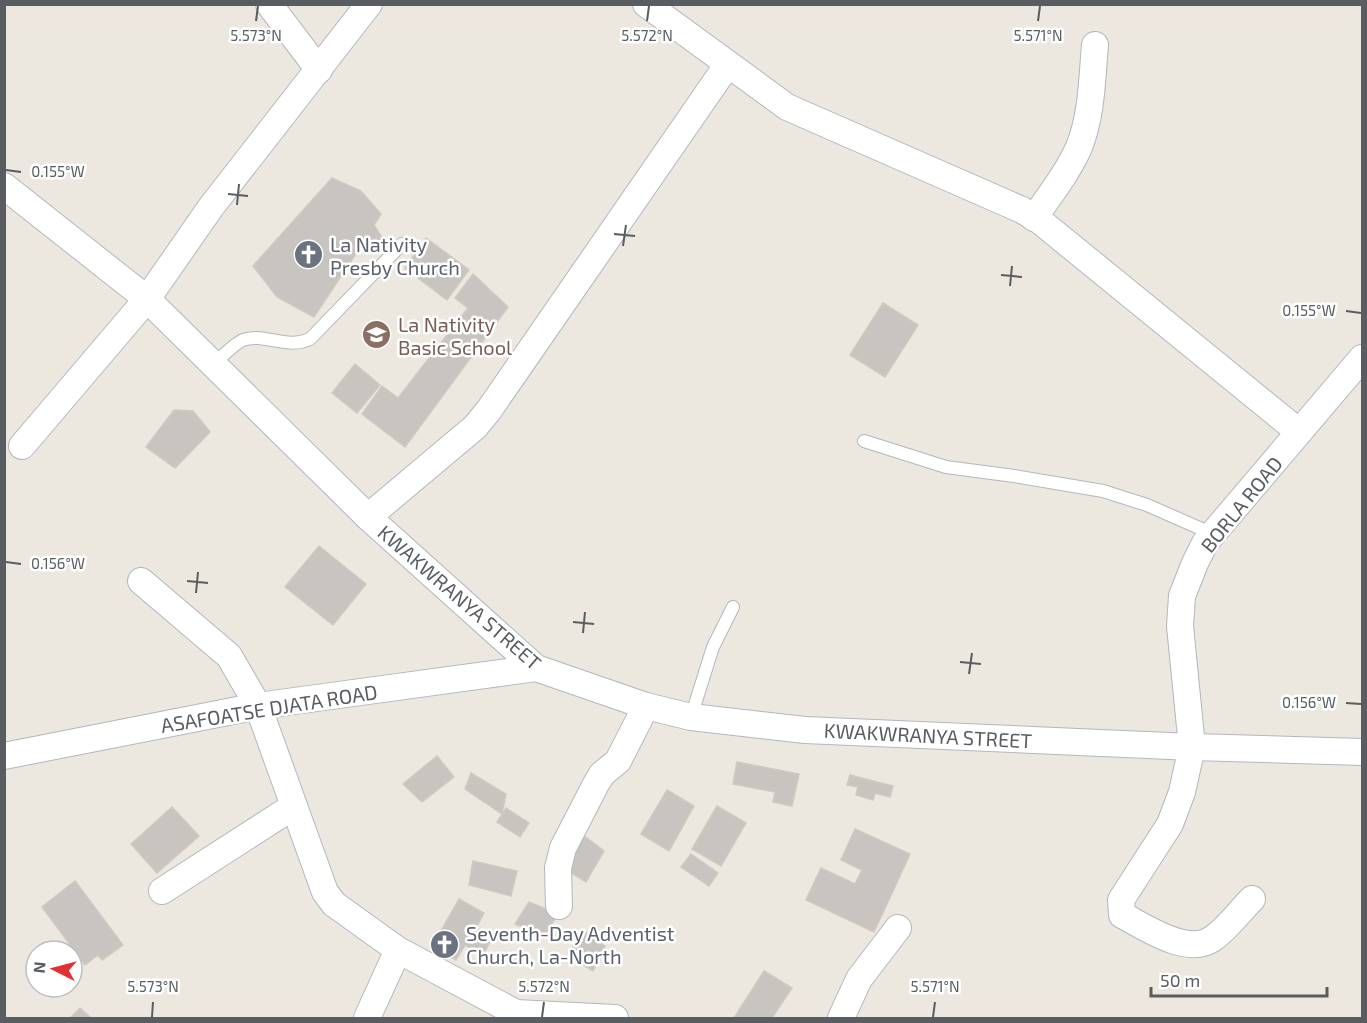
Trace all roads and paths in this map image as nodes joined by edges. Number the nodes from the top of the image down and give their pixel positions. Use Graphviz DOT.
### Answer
graph roads {
  1 [pos="269,4"];
  2 [pos="369,4"];
  3 [pos="646,4"];
  4 [pos="1095,45"];
  5 [pos="728,64"];
  6 [pos="319,70"];
  7 [pos="4,186"];
  8 [pos="1034,218"];
  9 [pos="402,244"];
  10 [pos="147,299"];
  11 [pos="1361,362"];
  12 [pos="213,364"];
  13 [pos="1299,432"];
  14 [pos="864,441"];
  15 [pos="22,446"];
  16 [pos="368,517"];
  17 [pos="1213,534"];
  18 [pos="141,581"];
  19 [pos="733,607"];
  20 [pos="536,668"];
  21 [pos="258,706"];
  22 [pos="646,706"];
  23 [pos="691,717"];
  24 [pos="1191,747"];
  25 [pos="1362,752"];
  26 [pos="4,756"];
  27 [pos="294,806"];
  28 [pos="162,891"];
  29 [pos="1252,899"];
  30 [pos="559,906"];
  31 [pos="898,928"];
  32 [pos="398,950"];
  33 [pos="367,1018"];
  34 [pos="615,1018"];
  35 [pos="841,1018"];
  1 -- 6 [label="street"];
  2 -- 6 [label="street"];
  3 -- 5 [label="street"];
  4 -- 8 [label="street"];
  5 -- 8 [label="street"];
  5 -- 16 [label="street"];
  6 -- 10 [label="street"];
  7 -- 10 [label="street, KWAKWRANYA STREET"];
  8 -- 13 [label="street"];
  9 -- 12 [label="lane"];
  10 -- 12 [label="street, KWAKWRANYA STREET"];
  10 -- 15 [label="street"];
  11 -- 13 [label="street, BORLA ROAD"];
  12 -- 16 [label="street, KWAKWRANYA STREET"];
  13 -- 17 [label="street, BORLA ROAD"];
  14 -- 17 [label="lane"];
  16 -- 20 [label="street, KWAKWRANYA STREET"];
  17 -- 24 [label="street, BORLA ROAD"];
  18 -- 21 [label="street"];
  19 -- 23 [label="lane"];
  20 -- 21 [label="street, ASAFOATSE DJATA ROAD"];
  20 -- 22 [label="street, KWAKWRANYA STREET"];
  21 -- 26 [label="street, ASAFOATSE DJATA ROAD"];
  21 -- 27 [label="street"];
  22 -- 23 [label="street, KWAKWRANYA STREET"];
  22 -- 30 [label="street"];
  23 -- 24 [label="street, KWAKWRANYA STREET"];
  24 -- 25 [label="street, KWAKWRANYA STREET"];
  24 -- 29 [label="street, BORLA ROAD"];
  27 -- 28 [label="street"];
  27 -- 32 [label="street"];
  31 -- 35 [label="street"];
  32 -- 33 [label="street"];
  32 -- 34 [label="street"];
}
